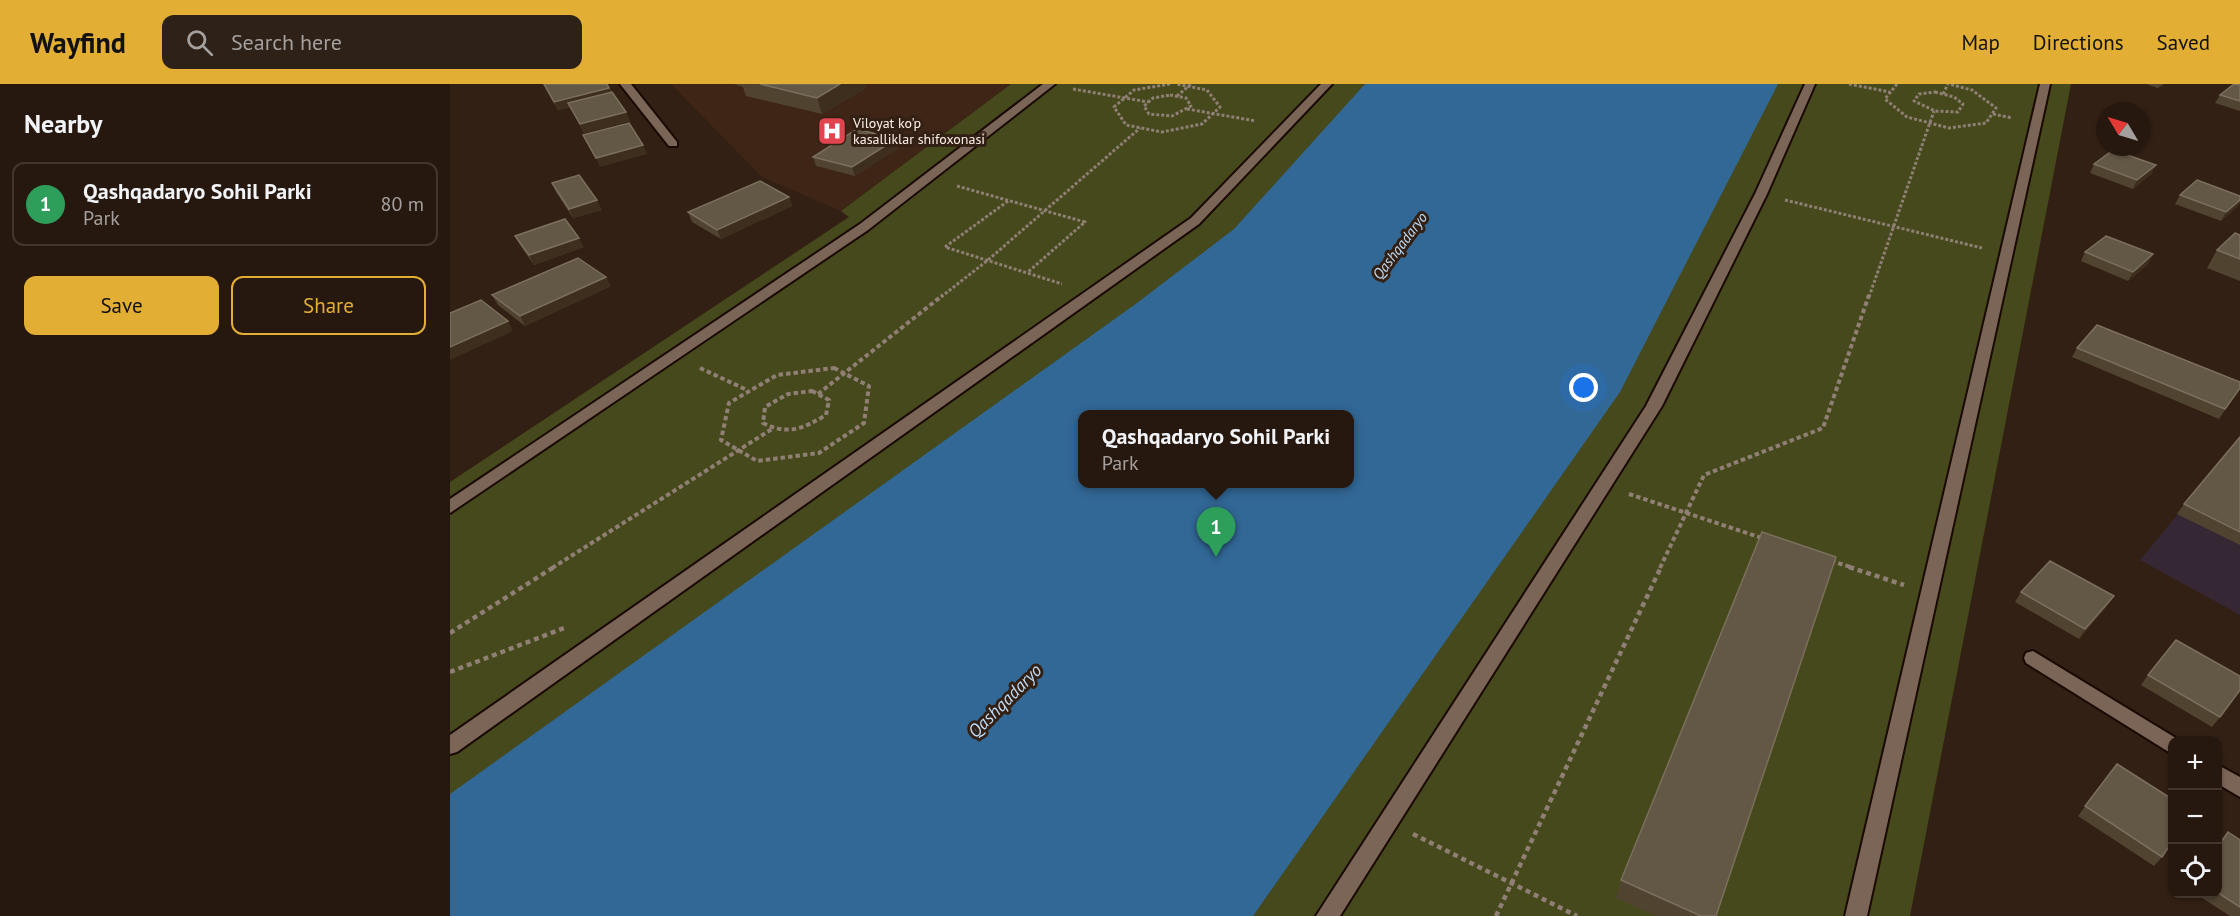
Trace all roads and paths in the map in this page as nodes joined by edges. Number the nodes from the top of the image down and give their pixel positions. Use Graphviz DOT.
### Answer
graph roads {
  1 [pos="625,84"];
  2 [pos="1050,84"];
  3 [pos="1170,84"];
  4 [pos="1176,84"];
  5 [pos="1327,84"];
  6 [pos="1810,84"];
  7 [pos="1849,84"];
  8 [pos="1897,84"];
  9 [pos="1948,84"];
  10 [pos="2045,84"];
  11 [pos="1190,85"];
  12 [pos="1890,92"];
  13 [pos="1944,94"];
  14 [pos="1177,96"];
  15 [pos="1125,98"];
  16 [pos="1149,102"];
  17 [pos="1187,109"];
  18 [pos="1934,111"];
  19 [pos="1212,114"];
  20 [pos="1930,123"];
  21 [pos="1287,126"];
  22 [pos="1140,128"];
  23 [pos="673,144"];
  24 [pos="928,178"];
  25 [pos="1761,194"];
  26 [pos="1008,201"];
  27 [pos="1046,211"];
  28 [pos="1894,226"];
  29 [pos="2006,254"];
  30 [pos="988,260"];
  31 [pos="1028,272"];
  32 [pos="1091,295"];
  33 [pos="675,356"];
  34 [pos="845,375"];
  35 [pos="748,391"];
  36 [pos="818,394"];
  37 [pos="772,429"];
  38 [pos="739,451"];
  39 [pos="1603,485"];
  40 [pos="450,507"];
  41 [pos="1686,512"];
  42 [pos="1774,542"];
  43 [pos="1829,560"];
  44 [pos="1929,593"];
  45 [pos="450,633"];
  46 [pos="2033,658"];
  47 [pos="2168,743"];
  48 [pos="450,746"];
  49 [pos="2222,777"];
  50 [pos="2240,788"];
  51 [pos="1388,822"];
  52 [pos="1511,883"];
  53 [pos="1327,916"];
  54 [pos="1496,916"];
  55 [pos="1577,916"];
  56 [pos="1856,916"];
  1 -- 23 [label="street"];
  2 -- 15 [label="path"];
  2 -- 24 [label="street"];
  3 -- 15 [label="path"];
  4 -- 11 [label="path"];
  5 -- 21 [label="street"];
  6 -- 25 [label="street"];
  7 -- 12 [label="path"];
  8 -- 12 [label="path"];
  9 -- 13 [label="path"];
  9 -- 20 [label="path"];
  10 -- 29 [label="street"];
  11 -- 14 [label="path"];
  11 -- 19 [label="path"];
  12 -- 20 [label="path"];
  13 -- 18 [label="path"];
  13 -- 18 [label="path"];
  14 -- 16 [label="path"];
  14 -- 17 [label="path"];
  15 -- 16 [label="path"];
  15 -- 22 [label="path"];
  16 -- 17 [label="path"];
  17 -- 19 [label="path"];
  18 -- 20 [label="path"];
  19 -- 21 [label="path"];
  19 -- 22 [label="path"];
  20 -- 28 [label="path"];
  21 -- 32 [label="street"];
  22 -- 27 [label="path"];
  24 -- 26 [label="path"];
  24 -- 33 [label="street"];
  25 -- 28 [label="path"];
  25 -- 39 [label="street"];
  26 -- 27 [label="path"];
  26 -- 30 [label="path"];
  27 -- 30 [label="path"];
  27 -- 31 [label="path"];
  28 -- 29 [label="path"];
  28 -- 41 [label="path"];
  29 -- 44 [label="street"];
  30 -- 31 [label="path"];
  30 -- 34 [label="path"];
  31 -- 32 [label="path"];
  32 -- 48 [label="street"];
  33 -- 35 [label="path"];
  33 -- 40 [label="street"];
  34 -- 35 [label="path"];
  34 -- 36 [label="path"];
  34 -- 38 [label="path"];
  35 -- 38 [label="path"];
  36 -- 37 [label="path"];
  36 -- 37 [label="path"];
  37 -- 38 [label="path"];
  38 -- 45 [label="path"];
  39 -- 41 [label="path"];
  39 -- 51 [label="street"];
  41 -- 42 [label="path"];
  41 -- 52 [label="path"];
  43 -- 44 [label="path"];
  44 -- 56 [label="street"];
  46 -- 47 [label="street"];
  49 -- 50 [label="street"];
  51 -- 52 [label="path"];
  51 -- 53 [label="street"];
  52 -- 54 [label="path"];
  52 -- 55 [label="path"];
}
